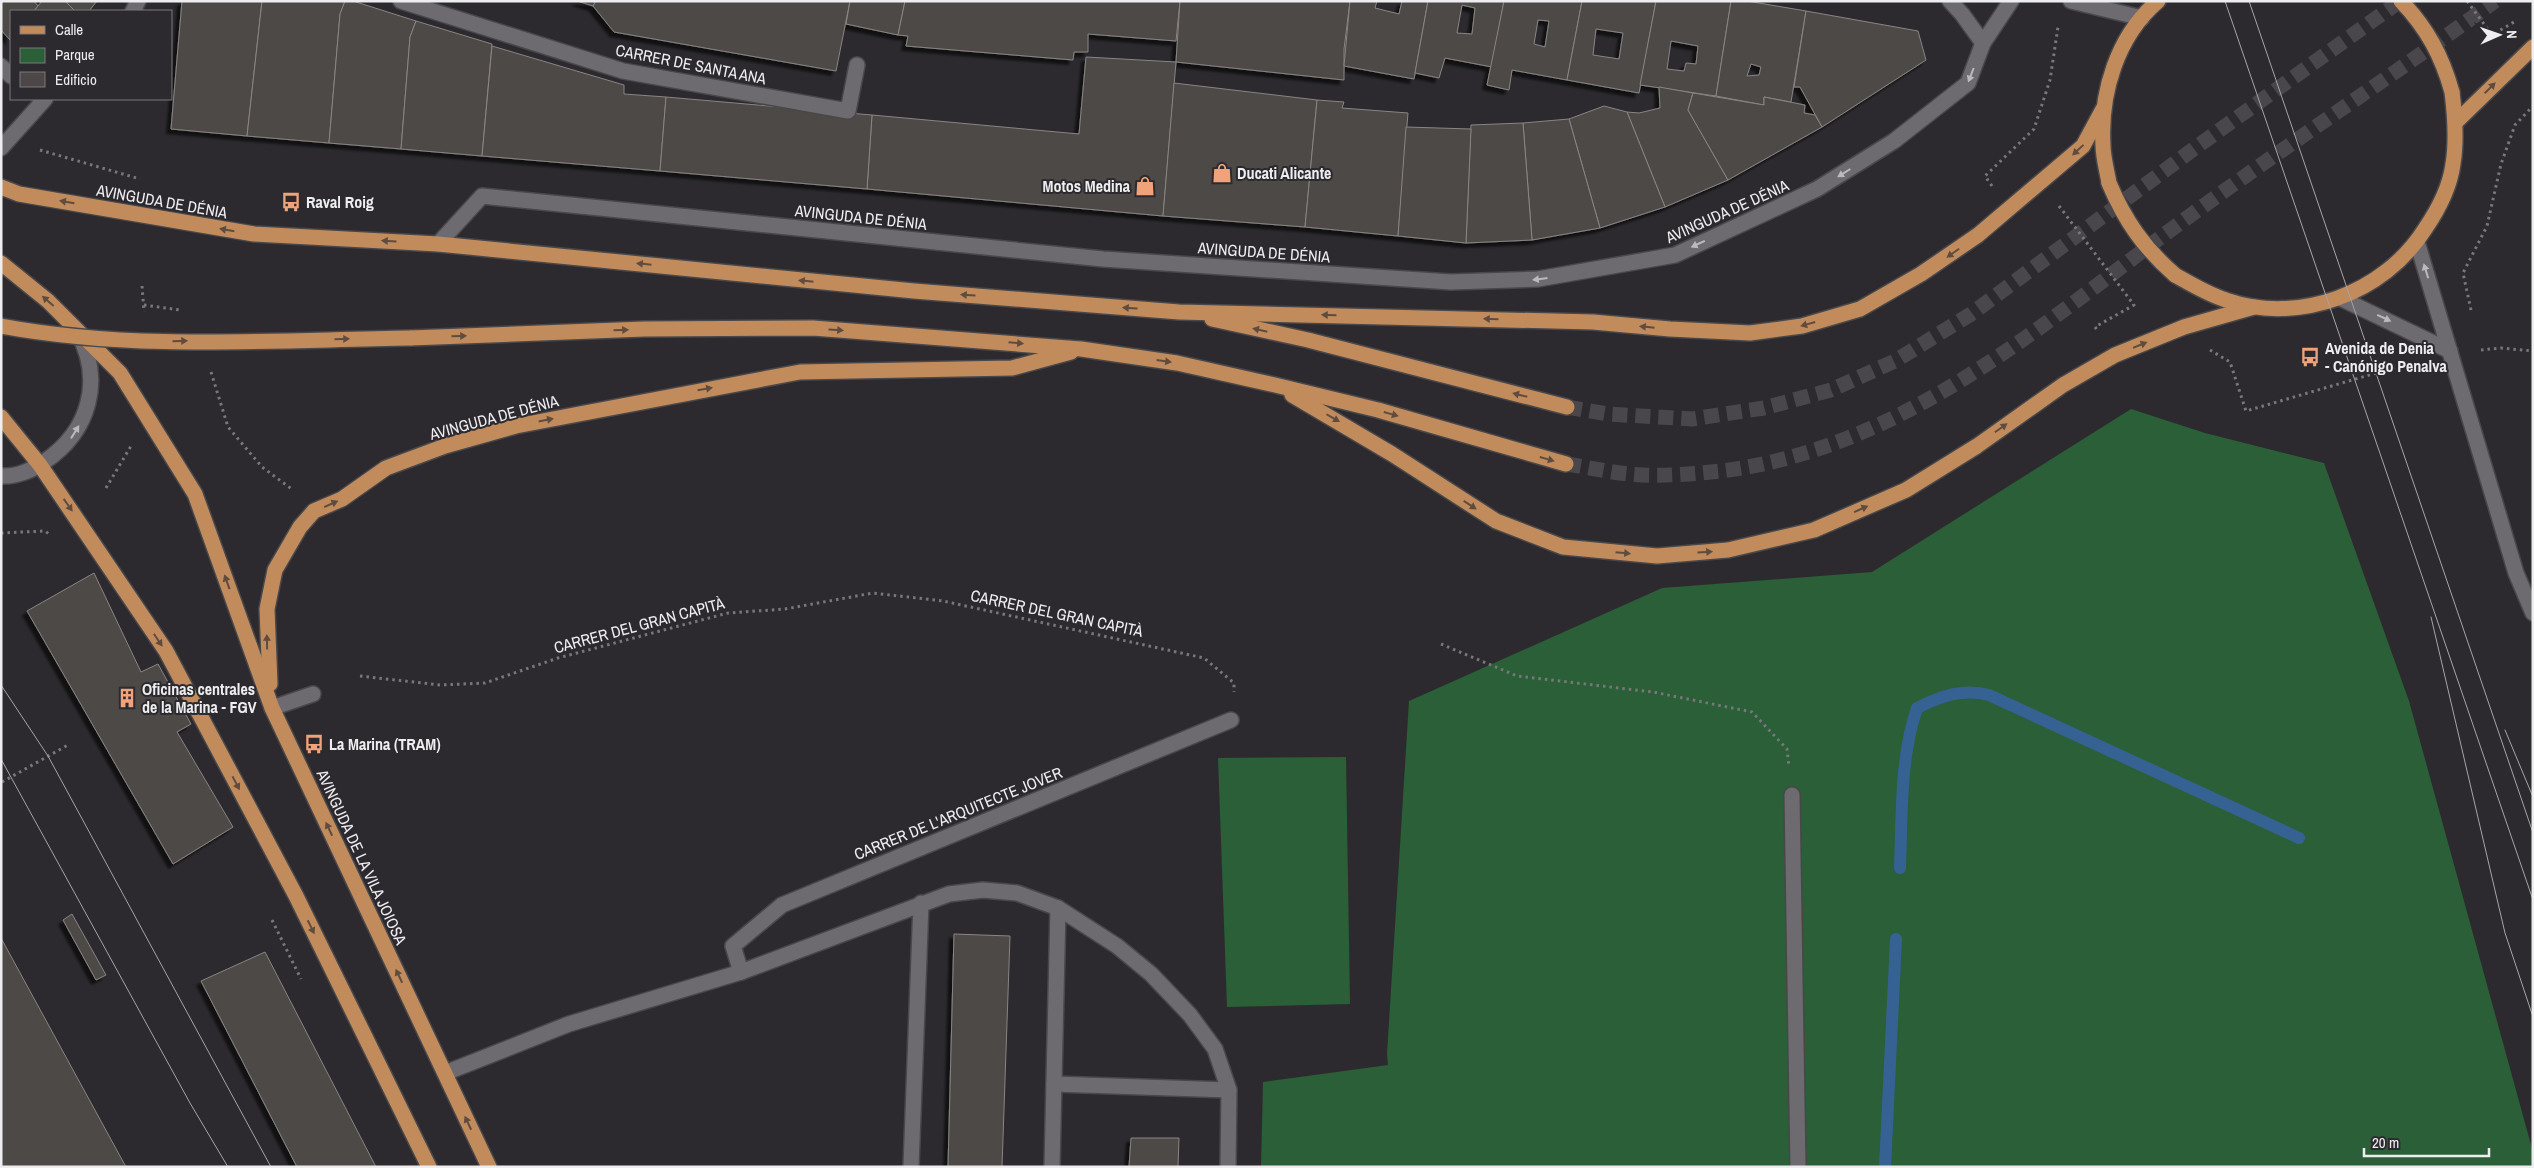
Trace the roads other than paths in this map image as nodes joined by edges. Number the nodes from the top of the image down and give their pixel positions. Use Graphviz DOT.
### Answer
graph roads {
  1 [pos="401,1"];
  2 [pos="1950,1"];
  3 [pos="2011,1"];
  4 [pos="2071,1"];
  5 [pos="2401,1"];
  6 [pos="2155,3"];
  7 [pos="2142,18"];
  8 [pos="1983,43"];
  9 [pos="2533,47"];
  10 [pos="857,65"];
  11 [pos="1,66"];
  12 [pos="10,75"];
  13 [pos="39,101"];
  14 [pos="2103,108"];
  15 [pos="2456,122"];
  16 [pos="1,148"];
  17 [pos="1,187"];
  18 [pos="2417,242"];
  19 [pos="438,244"];
  20 [pos="1,263"];
  21 [pos="2340,298"];
  22 [pos="2254,307"];
  23 [pos="1178,312"];
  24 [pos="1,326"];
  25 [pos="74,326"];
  26 [pos="1081,349"];
  27 [pos="2450,351"];
  28 [pos="1275,385"];
  29 [pos="1567,407"];
  30 [pos="1,417"];
  31 [pos="1566,464"];
  32 [pos="40,465"];
  33 [pos="1,476"];
  34 [pos="2533,612"];
  35 [pos="313,694"];
  36 [pos="272,708"];
  37 [pos="1231,720"];
  38 [pos="1792,795"];
  39 [pos="921,903"];
  40 [pos="1058,908"];
  41 [pos="741,972"];
  42 [pos="445,1073"];
  43 [pos="1054,1084"];
  44 [pos="1229,1090"];
  45 [pos="429,1167"];
  46 [pos="489,1167"];
  47 [pos="911,1167"];
  48 [pos="1052,1167"];
  49 [pos="1228,1167"];
  50 [pos="1798,1167"];
  1 -- 10 [label="street, CARRER DE SANTA ANA"];
  2 -- 8 [label="street"];
  3 -- 8 [label="street, AVINGUDA DE DÉNIA"];
  4 -- 7 [label="street"];
  5 -- 15 [label="main road, bridge"];
  6 -- 7 [label="main road"];
  7 -- 14 [label="main road"];
  8 -- 19 [label="street, AVINGUDA DE DÉNIA, one-way"];
  15 -- 9 [label="main road, one-way"];
  11 -- 12 [label="street"];
  13 -- 16 [label="street"];
  14 -- 22 [label="main road, bridge"];
  14 -- 23 [label="main road, AVINGUDA DE DÉNIA, one-way"];
  15 -- 18 [label="main road"];
  19 -- 17 [label="main road, AVINGUDA DE DÉNIA, one-way"];
  18 -- 21 [label="main road"];
  27 -- 18 [label="street, one-way"];
  23 -- 19 [label="main road, AVINGUDA DE DÉNIA, one-way"];
  25 -- 20 [label="main road, AVINGUDA DE LA VILA JOIOSA, one-way"];
  21 -- 22 [label="main road"];
  21 -- 27 [label="street, one-way"];
  28 -- 22 [label="main road, AVINGUDA DE DÉNIA, one-way"];
  29 -- 23 [label="main road, AVINGUDA DE DÉNIA, one-way"];
  24 -- 26 [label="main road, AVINGUDA DE DÉNIA, one-way, bridge"];
  32 -- 25 [label="street, one-way"];
  36 -- 25 [label="main road, AVINGUDA DE LA VILA JOIOSA, one-way"];
  26 -- 28 [label="main road, AVINGUDA DE DÉNIA, one-way"];
  36 -- 26 [label="main road, AVINGUDA DE DÉNIA, one-way"];
  27 -- 34 [label="street"];
  28 -- 31 [label="main road, AVINGUDA DE DÉNIA, one-way"];
  30 -- 32 [label="main road"];
  32 -- 33 [label="street"];
  32 -- 45 [label="main road, one-way"];
  35 -- 36 [label="street"];
  42 -- 36 [label="main road, AVINGUDA DE LA VILA JOIOSA, one-way"];
  37 -- 41 [label="street, CARRER DE L'ARQUITECTE JOVER"];
  38 -- 50 [label="street"];
  39 -- 40 [label="street"];
  39 -- 41 [label="street"];
  39 -- 47 [label="street"];
  40 -- 43 [label="street"];
  40 -- 44 [label="street"];
  41 -- 42 [label="street"];
  46 -- 42 [label="main road, AVINGUDA DE LA VILA JOIOSA, one-way"];
  43 -- 44 [label="street"];
  43 -- 48 [label="street"];
  44 -- 49 [label="street"];
}
